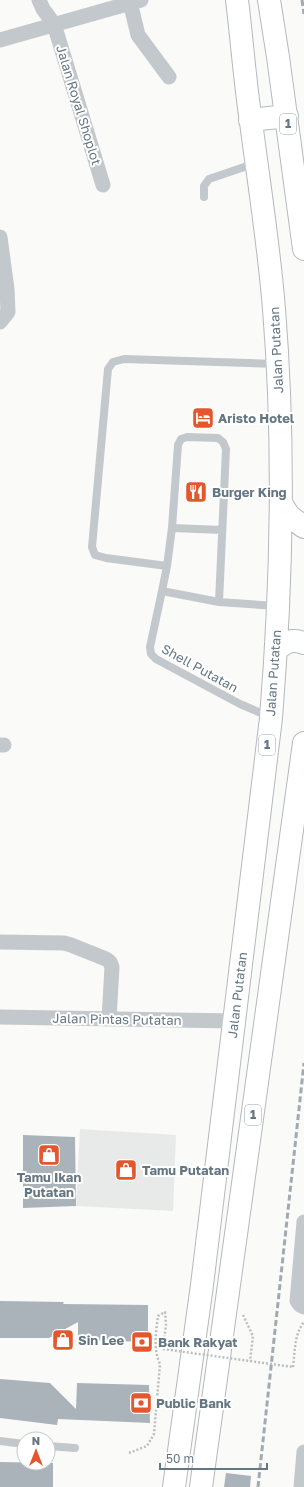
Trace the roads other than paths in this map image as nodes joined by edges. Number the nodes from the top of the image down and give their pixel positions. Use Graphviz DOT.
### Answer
graph roads {
  1 [pos="39,0"];
  2 [pos="237,0"];
  3 [pos="269,0"];
  4 [pos="135,1"];
  5 [pos="54,24"];
  6 [pos="0,40"];
  7 [pos="169,77"];
  8 [pos="287,116"];
  9 [pos="250,120"];
  10 [pos="257,162"];
  11 [pos="104,185"];
  12 [pos="204,197"];
  13 [pos="0,237"];
  14 [pos="304,249"];
  15 [pos="0,322"];
  16 [pos="277,364"];
  17 [pos="281,503"];
  18 [pos="304,527"];
  19 [pos="172,528"];
  20 [pos="222,530"];
  21 [pos="167,566"];
  22 [pos="162,591"];
  23 [pos="219,602"];
  24 [pos="277,606"];
  25 [pos="304,643"];
  26 [pos="276,650"];
  27 [pos="271,718"];
  28 [pos="304,743"];
  29 [pos="0,942"];
  30 [pos="0,1017"];
  31 [pos="109,1019"];
  32 [pos="234,1021"];
  33 [pos="304,1222"];
  34 [pos="302,1306"];
  35 [pos="0,1442"];
  36 [pos="16,1443"];
  37 [pos="56,1447"];
  38 [pos="75,1448"];
  39 [pos="304,1452"];
  40 [pos="174,1487"];
  41 [pos="201,1487"];
  42 [pos="301,1487"];
  1 -- 5 [label="street, Jalan Royal Shoplot"];
  2 -- 9 [label="highway, Jalan Putatan / 1"];
  3 -- 8 [label="highway, 1"];
  4 -- 5 [label="street"];
  4 -- 7 [label="street"];
  5 -- 6 [label="street"];
  5 -- 11 [label="street, Jalan Royal Shoplot"];
  8 -- 9 [label="highway"];
  8 -- 14 [label="highway, 1"];
  9 -- 10 [label="highway, Jalan Putatan / 1"];
  10 -- 12 [label="lane"];
  10 -- 16 [label="highway, Jalan Putatan / 1"];
  13 -- 15 [label="street"];
  16 -- 17 [label="highway, Jalan Putatan / 1"];
  16 -- 21 [label="lane"];
  17 -- 18 [label="highway"];
  17 -- 24 [label="highway, Jalan Putatan / 1"];
  19 -- 20 [label="lane"];
  19 -- 20 [label="lane, Shell Putatan"];
  19 -- 21 [label="lane, Shell Putatan"];
  20 -- 23 [label="lane"];
  21 -- 22 [label="lane, Shell Putatan"];
  22 -- 23 [label="lane"];
  22 -- 27 [label="lane, Shell Putatan"];
  23 -- 24 [label="lane"];
  24 -- 26 [label="highway, Jalan Putatan / 1"];
  25 -- 26 [label="highway"];
  26 -- 27 [label="highway, Jalan Putatan / 1"];
  27 -- 32 [label="highway, Jalan Putatan / 1"];
  28 -- 41 [label="highway, 1"];
  29 -- 31 [label="street"];
  30 -- 31 [label="street, Jalan Pintas Putatan"];
  31 -- 32 [label="street, Jalan Pintas Putatan"];
  32 -- 40 [label="highway, Jalan Putatan / 1"];
  33 -- 34 [label="street"];
  35 -- 36 [label="lane"];
  37 -- 38 [label="lane"];
  39 -- 42 [label="street"];
}
